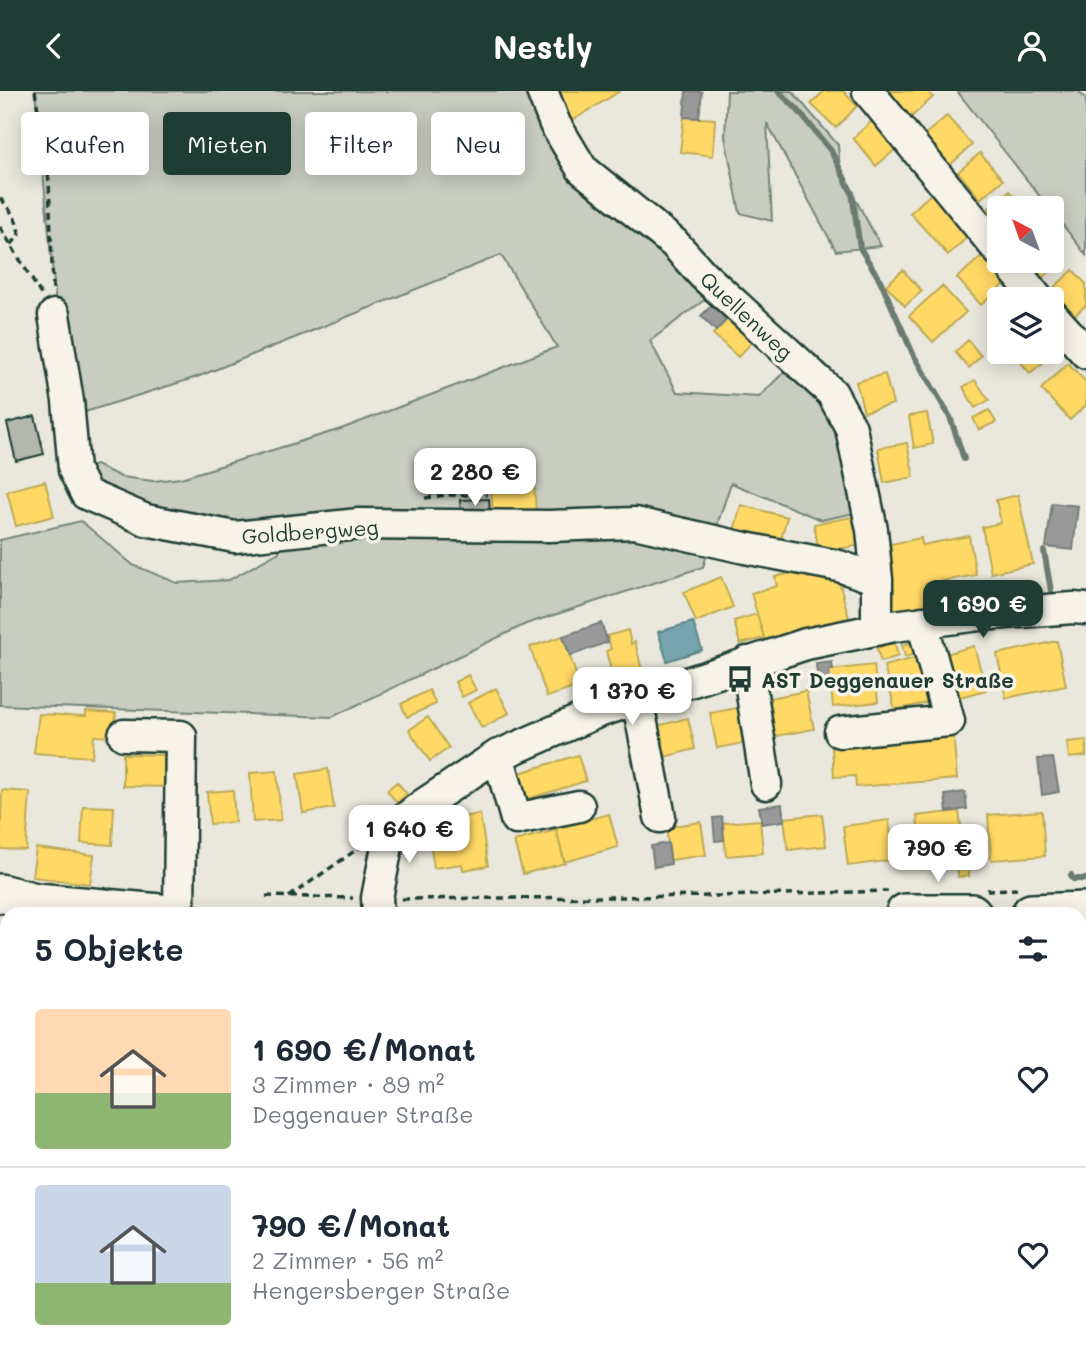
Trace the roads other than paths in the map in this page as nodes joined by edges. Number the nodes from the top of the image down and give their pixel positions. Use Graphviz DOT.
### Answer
graph roads {
  1 [pos="542,91"];
  2 [pos="868,91"];
  3 [pos="987,236"];
  4 [pos="1017,273"];
  5 [pos="1028,287"];
  6 [pos="54,315"];
  7 [pos="1064,328"];
  8 [pos="1086,353"];
  9 [pos="877,579"];
  10 [pos="1086,609"];
  11 [pos="922,622"];
  12 [pos="877,630"];
  13 [pos="747,662"];
  14 [pos="637,698"];
  15 [pos="841,732"];
  16 [pos="124,735"];
  17 [pos="498,755"];
  18 [pos="766,784"];
  19 [pos="579,806"];
  20 [pos="660,817"];
  21 [pos="0,893"];
  22 [pos="1025,901"];
  23 [pos="902,902"];
  24 [pos="976,902"];
  25 [pos="378,906"];
  26 [pos="92,907"];
  27 [pos="179,907"];
  28 [pos="1062,907"];
  1 -- 9 [label="street, Quellenweg"];
  2 -- 3 [label="street"];
  4 -- 5 [label="street"];
  6 -- 9 [label="street, Goldbergweg"];
  7 -- 8 [label="street"];
  9 -- 12 [label="street"];
  10 -- 11 [label="street"];
  11 -- 12 [label="street"];
  11 -- 15 [label="street"];
  12 -- 13 [label="street"];
  13 -- 14 [label="street"];
  13 -- 18 [label="street"];
  14 -- 17 [label="street"];
  14 -- 20 [label="street"];
  16 -- 27 [label="street"];
  17 -- 19 [label="street"];
  17 -- 25 [label="street"];
  21 -- 26 [label="main road"];
  22 -- 28 [label="main road"];
  23 -- 24 [label="main road"];
}
